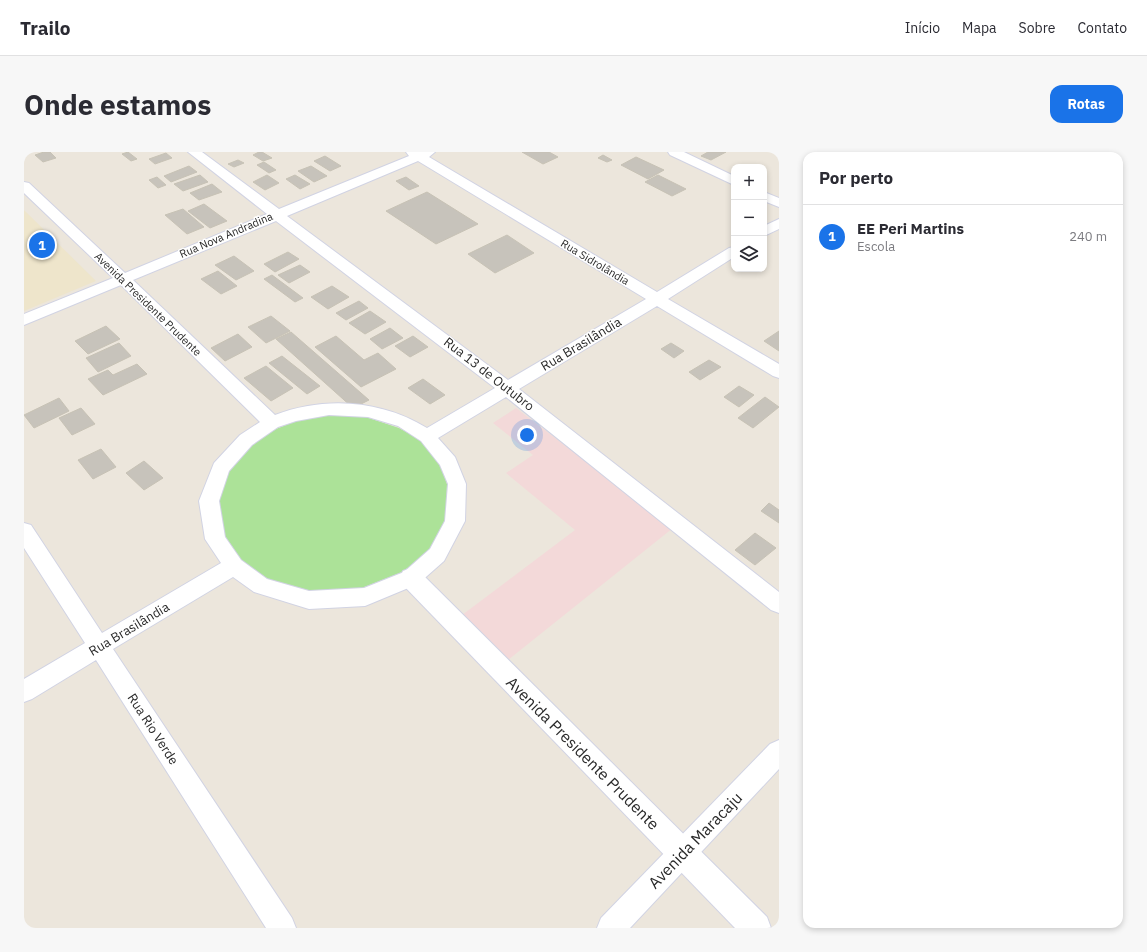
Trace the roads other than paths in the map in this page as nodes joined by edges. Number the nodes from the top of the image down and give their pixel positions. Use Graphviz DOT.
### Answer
graph roads {
  1 [pos="194,152"];
  2 [pos="674,152"];
  3 [pos="420,153"];
  4 [pos="731,180"];
  5 [pos="24,186"];
  6 [pos="767,197"];
  7 [pos="779,203"];
  8 [pos="278,214"];
  9 [pos="779,223"];
  10 [pos="767,230"];
  11 [pos="731,253"];
  12 [pos="123,279"];
  13 [pos="657,299"];
  14 [pos="24,320"];
  15 [pos="779,372"];
  16 [pos="507,388"];
  17 [pos="272,423"];
  18 [pos="427,436"];
  19 [pos="24,531"];
  20 [pos="234,566"];
  21 [pos="411,578"];
  22 [pos="779,604"];
  23 [pos="100,647"];
  24 [pos="24,691"];
  25 [pos="779,752"];
  26 [pos="682,853"];
  27 [pos="282,928"];
  28 [pos="611,928"];
  29 [pos="756,928"];
  1 -- 8 [label="street, Rua 13 de Outubro"];
  2 -- 4 [label="street"];
  3 -- 8 [label="street, Rua Nova Andradina"];
  3 -- 13 [label="street, Rua Sidrolândia"];
  5 -- 12 [label="street, Avenida Presidente Prudente"];
  6 -- 7 [label="street"];
  8 -- 12 [label="street, Rua Nova Andradina"];
  8 -- 16 [label="street, Rua 13 de Outubro"];
  9 -- 10 [label="street"];
  11 -- 13 [label="street, Rua Brasilândia"];
  12 -- 14 [label="street, Rua Nova Andradina"];
  12 -- 17 [label="street, Avenida Presidente Prudente"];
  13 -- 15 [label="street, Rua Sidrolândia"];
  13 -- 16 [label="street, Rua Brasilândia"];
  16 -- 18 [label="street, Rua Brasilândia"];
  16 -- 22 [label="street, Rua 13 de Outubro"];
  17 -- 18 [label="street"];
  17 -- 20 [label="street"];
  18 -- 21 [label="street"];
  19 -- 23 [label="street, Rua Rio Verde"];
  20 -- 21 [label="street"];
  20 -- 23 [label="street, Rua Brasilândia"];
  21 -- 26 [label="street, Avenida Presidente Prudente"];
  23 -- 24 [label="street, Rua Brasilândia"];
  23 -- 27 [label="street, Rua Rio Verde"];
  25 -- 26 [label="street, Avenida Maracaju"];
  26 -- 28 [label="street, Avenida Maracaju"];
  26 -- 29 [label="street, Avenida Presidente Prudente"];
}
